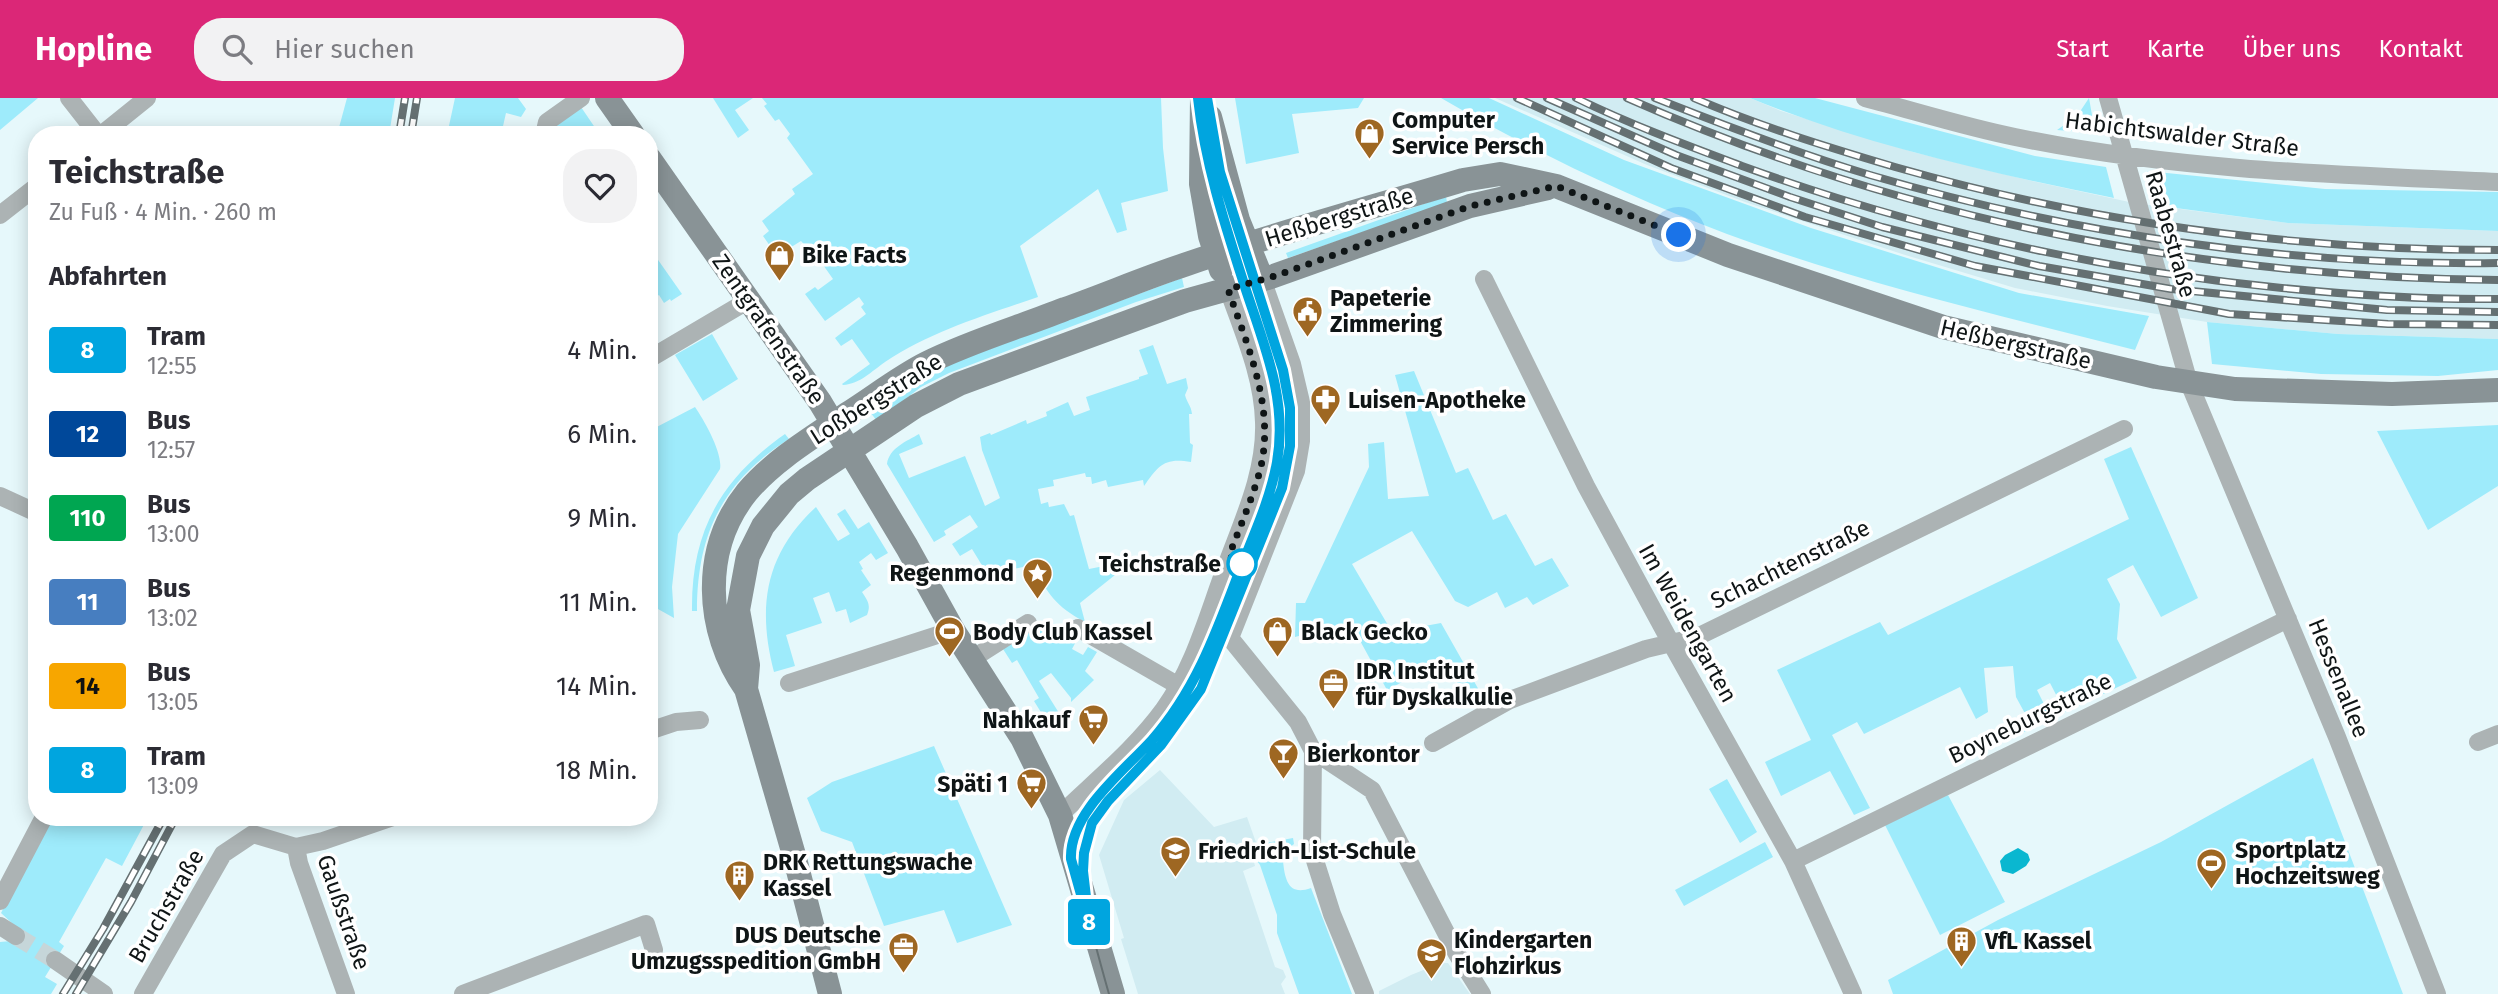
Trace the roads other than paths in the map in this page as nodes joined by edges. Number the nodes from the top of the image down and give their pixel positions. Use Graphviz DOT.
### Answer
graph roads {
  1 [pos="69,98"];
  2 [pos="147,98"];
  3 [pos="581,98"];
  4 [pos="607,98"];
  5 [pos="1203,98"];
  6 [pos="1865,98"];
  7 [pos="2108,98"];
  8 [pos="92,126"];
  9 [pos="111,126"];
  10 [pos="546,126"];
  11 [pos="627,126"];
  12 [pos="2123,154"];
  13 [pos="658,171"];
  14 [pos="1463,180"];
  15 [pos="2498,182"];
  16 [pos="1556,186"];
  17 [pos="28,193"];
  18 [pos="1471,206"];
  19 [pos="0,215"];
  20 [pos="1248,245"];
  21 [pos="1216,255"];
  22 [pos="1262,279"];
  23 [pos="1484,279"];
  24 [pos="1228,289"];
  25 [pos="749,300"];
  26 [pos="658,354"];
  27 [pos="2189,383"];
  28 [pos="2498,390"];
  29 [pos="833,424"];
  30 [pos="2124,429"];
  31 [pos="850,451"];
  32 [pos="0,496"];
  33 [pos="28,509"];
  34 [pos="2288,619"];
  35 [pos="1028,623"];
  36 [pos="1078,628"];
  37 [pos="1205,628"];
  38 [pos="953,630"];
  39 [pos="1230,638"];
  40 [pos="1671,643"];
  41 [pos="972,659"];
  42 [pos="789,683"];
  43 [pos="1179,686"];
  44 [pos="746,689"];
  45 [pos="701,720"];
  46 [pos="658,728"];
  47 [pos="2498,734"];
  48 [pos="2479,742"];
  49 [pos="1433,743"];
  50 [pos="1313,751"];
  51 [pos="1060,815"];
  52 [pos="39,826"];
  53 [pos="367,826"];
  54 [pos="296,847"];
  55 [pos="1793,861"];
  56 [pos="0,901"];
  57 [pos="0,926"];
  58 [pos="16,936"];
  59 [pos="653,950"];
  60 [pos="55,960"];
  61 [pos="1853,991"];
  62 [pos="104,994"];
  63 [pos="143,994"];
  64 [pos="346,994"];
  65 [pos="463,994"];
  66 [pos="830,994"];
  67 [pos="1112,994"];
  68 [pos="1365,994"];
  69 [pos="1482,994"];
  70 [pos="2437,994"];
  1 -- 8 [label="street"];
  2 -- 9 [label="street"];
  3 -- 10 [label="street"];
  4 -- 11 [label="main road"];
  5 -- 20 [label="main road"];
  5 -- 21 [label="main road"];
  6 -- 12 [label="street, Habichtswalder Straße"];
  7 -- 12 [label="street, Raabestraße"];
  12 -- 15 [label="street, Habichtswalder Straße"];
  12 -- 27 [label="street, Raabestraße"];
  13 -- 25 [label="main road, Zentgrafenstraße"];
  14 -- 16 [label="main road, Heßbergstraße"];
  14 -- 18 [label="main road"];
  14 -- 20 [label="main road, Heßbergstraße"];
  16 -- 18 [label="main road, Heßbergstraße"];
  16 -- 27 [label="main road, Heßbergstraße"];
  17 -- 19 [label="street"];
  18 -- 22 [label="main road, Heßbergstraße"];
  20 -- 21 [label="main road, Heßbergstraße"];
  20 -- 22 [label="main road"];
  21 -- 24 [label="main road"];
  21 -- 29 [label="main road, Loßbergstraße"];
  22 -- 24 [label="main road, Loßbergstraße"];
  22 -- 39 [label="street"];
  23 -- 40 [label="street, Im Weidengarten"];
  24 -- 31 [label="main road, Loßbergstraße"];
  24 -- 37 [label="street"];
  25 -- 26 [label="street"];
  25 -- 29 [label="main road, Zentgrafenstraße"];
  27 -- 28 [label="main road, Heßbergstraße"];
  27 -- 34 [label="street, Hessenallee"];
  29 -- 31 [label="main road, Zentgrafenstraße"];
  29 -- 44 [label="main road, Loßbergstraße"];
  30 -- 40 [label="street, Schachtenstraße"];
  31 -- 38 [label="main road, Zentgrafenstraße"];
  31 -- 44 [label="main road, Loßbergstraße"];
  32 -- 33 [label="street"];
  34 -- 55 [label="street, Boyneburgstraße"];
  34 -- 70 [label="street, Hessenallee"];
  35 -- 41 [label="street"];
  36 -- 43 [label="street"];
  37 -- 39 [label="street"];
  37 -- 43 [label="street"];
  38 -- 41 [label="main road, Zentgrafenstraße"];
  38 -- 42 [label="street"];
  39 -- 50 [label="street"];
  40 -- 49 [label="street, Schachtenstraße"];
  40 -- 55 [label="street, Im Weidengarten"];
  41 -- 51 [label="main road, Zentgrafenstraße"];
  43 -- 51 [label="street"];
  44 -- 66 [label="main road, Loßbergstraße"];
  45 -- 46 [label="street"];
  47 -- 48 [label="street"];
  50 -- 68 [label="street"];
  50 -- 69 [label="street"];
  51 -- 67 [label="main road, Zentgrafenstraße"];
  52 -- 56 [label="street"];
  53 -- 54 [label="street"];
  54 -- 63 [label="street, Bruchstraße"];
  54 -- 64 [label="street, Gaußstraße"];
  55 -- 61 [label="street, Im Weidengarten"];
  57 -- 58 [label="street"];
  59 -- 65 [label="street"];
  60 -- 62 [label="street"];
}
